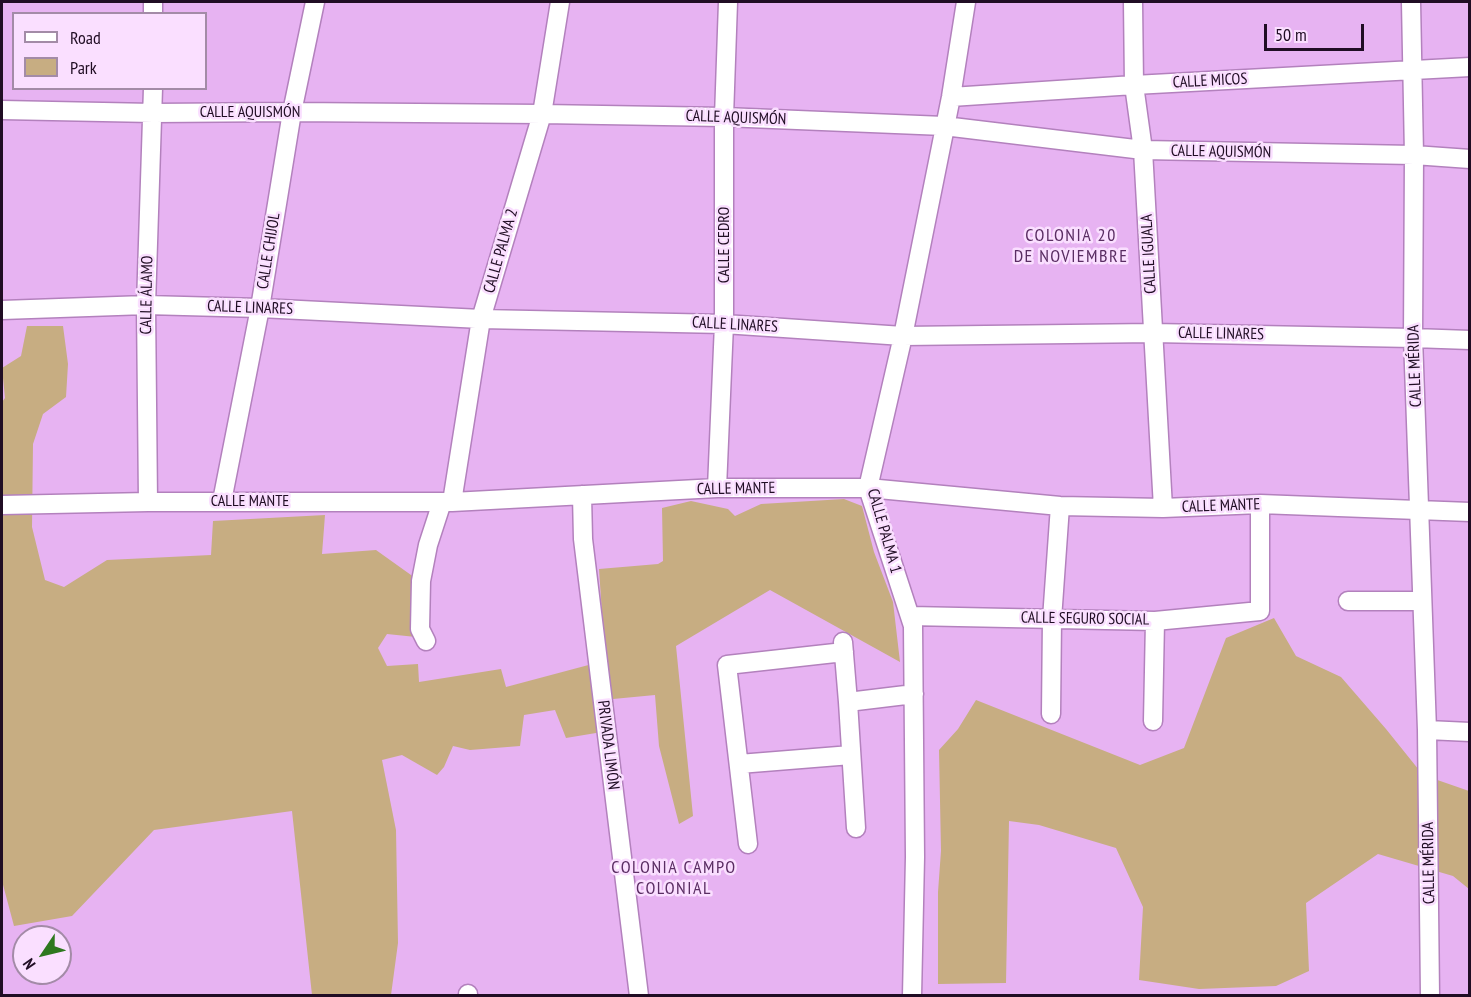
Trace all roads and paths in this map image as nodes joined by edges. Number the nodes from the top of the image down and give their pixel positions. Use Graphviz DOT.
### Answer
graph roads {
  1 [pos="315,2"];
  2 [pos="560,2"];
  3 [pos="728,2"];
  4 [pos="966,2"];
  5 [pos="1133,2"];
  6 [pos="1411,2"];
  7 [pos="1470,67"];
  8 [pos="1413,71"];
  9 [pos="1134,85"];
  10 [pos="153,90"];
  11 [pos="951,97"];
  12 [pos="2,110"];
  13 [pos="292,112"];
  14 [pos="153,113"];
  15 [pos="542,114"];
  16 [pos="724,117"];
  17 [pos="945,126"];
  18 [pos="1143,150"];
  19 [pos="1414,155"];
  20 [pos="1470,159"];
  21 [pos="146,305"];
  22 [pos="260,308"];
  23 [pos="2,310"];
  24 [pos="481,319"];
  25 [pos="724,324"];
  26 [pos="1153,333"];
  27 [pos="903,336"];
  28 [pos="1413,338"];
  29 [pos="1470,340"];
  30 [pos="717,488"];
  31 [pos="868,488"];
  32 [pos="582,495"];
  33 [pos="222,501"];
  34 [pos="148,502"];
  35 [pos="447,502"];
  36 [pos="1260,504"];
  37 [pos="2,505"];
  38 [pos="1060,506"];
  39 [pos="1163,508"];
  40 [pos="1419,511"];
  41 [pos="1470,512"];
  42 [pos="1348,601"];
  43 [pos="1422,601"];
  44 [pos="910,616"];
  45 [pos="1052,619"];
  46 [pos="1155,621"];
  47 [pos="426,641"];
  48 [pos="914,694"];
  49 [pos="848,702"];
  50 [pos="1051,714"];
  51 [pos="1153,721"];
  52 [pos="1427,730"];
  53 [pos="1470,732"];
  54 [pos="851,755"];
  55 [pos="739,764"];
  56 [pos="856,828"];
  57 [pos="747,844"];
  58 [pos="639,996"];
  59 [pos="912,996"];
  60 [pos="1430,996"];
  1 -- 13 [label="street, CALLE CHIJOL"];
  2 -- 15 [label="street, CALLE PALMA 2"];
  3 -- 16 [label="street, CALLE CEDRO"];
  4 -- 11 [label="street, CALLE PALMA 1"];
  5 -- 9 [label="street, CALLE IGUALA"];
  6 -- 8 [label="street, CALLE MÉRIDA"];
  7 -- 8 [label="street, CALLE MICOS"];
  8 -- 9 [label="street, CALLE MICOS"];
  8 -- 19 [label="street, CALLE MÉRIDA"];
  9 -- 11 [label="street, CALLE MICOS"];
  9 -- 18 [label="street, CALLE IGUALA"];
  10 -- 14 [label="street, CALLE ÁLAMO"];
  11 -- 17 [label="street, CALLE PALMA 1"];
  12 -- 14 [label="street, CALLE AQUISMÓN"];
  13 -- 14 [label="street, CALLE AQUISMÓN"];
  13 -- 15 [label="street, CALLE AQUISMÓN"];
  13 -- 22 [label="street, CALLE CHIJOL"];
  14 -- 21 [label="street, CALLE ÁLAMO"];
  15 -- 16 [label="street, CALLE AQUISMÓN"];
  15 -- 24 [label="street, CALLE PALMA 2"];
  16 -- 17 [label="street, CALLE AQUISMÓN"];
  16 -- 25 [label="street, CALLE CEDRO"];
  17 -- 18 [label="street, CALLE AQUISMÓN"];
  17 -- 27 [label="street, CALLE PALMA 1"];
  18 -- 19 [label="street, CALLE AQUISMÓN"];
  18 -- 26 [label="street, CALLE IGUALA"];
  19 -- 20 [label="street, CALLE AQUISMÓN"];
  19 -- 28 [label="street, CALLE MÉRIDA"];
  21 -- 22 [label="street, CALLE LINARES"];
  21 -- 23 [label="street, CALLE LINARES"];
  21 -- 34 [label="street, CALLE ÁLAMO"];
  22 -- 24 [label="street, CALLE LINARES"];
  22 -- 33 [label="street, CALLE CHIJOL"];
  24 -- 25 [label="street, CALLE LINARES"];
  24 -- 35 [label="street, CALLE PALMA 2"];
  25 -- 27 [label="street, CALLE LINARES"];
  25 -- 30 [label="street, CALLE CEDRO"];
  26 -- 27 [label="street, CALLE LINARES"];
  26 -- 28 [label="street, CALLE LINARES"];
  26 -- 39 [label="street, CALLE IGUALA"];
  27 -- 31 [label="street, CALLE PALMA 1"];
  28 -- 29 [label="street, CALLE LINARES"];
  28 -- 40 [label="street, CALLE MÉRIDA"];
  30 -- 31 [label="street, CALLE MANTE"];
  30 -- 32 [label="street, CALLE MANTE"];
  31 -- 38 [label="street, CALLE MANTE"];
  31 -- 44 [label="street, CALLE PALMA 1"];
  32 -- 35 [label="street, CALLE MANTE"];
  32 -- 58 [label="street, PRIVADA LIMÓN"];
  33 -- 34 [label="street, CALLE MANTE"];
  33 -- 35 [label="street, CALLE MANTE"];
  34 -- 37 [label="street, CALLE MANTE"];
  35 -- 47 [label="street, CALLE PALMA 2"];
  36 -- 39 [label="street, CALLE MANTE"];
  36 -- 40 [label="street, CALLE MANTE"];
  36 -- 46 [label="street, CALLE SEGURO SOCIAL"];
  38 -- 39 [label="street, CALLE MANTE"];
  38 -- 45 [label="street"];
  40 -- 41 [label="street, CALLE MANTE"];
  40 -- 43 [label="street, CALLE MÉRIDA"];
  42 -- 43 [label="street"];
  43 -- 52 [label="street, CALLE MÉRIDA"];
  44 -- 45 [label="street, CALLE SEGURO SOCIAL"];
  44 -- 48 [label="street, CALLE PALMA 1"];
  45 -- 46 [label="street, CALLE SEGURO SOCIAL"];
  45 -- 50 [label="street"];
  46 -- 51 [label="street"];
  48 -- 49 [label="street"];
  48 -- 59 [label="street, CALLE PALMA 1"];
  49 -- 54 [label="street"];
  49 -- 55 [label="street"];
  52 -- 53 [label="street"];
  52 -- 60 [label="street, CALLE MÉRIDA"];
  54 -- 55 [label="street"];
  54 -- 56 [label="street"];
  55 -- 57 [label="street"];
}
